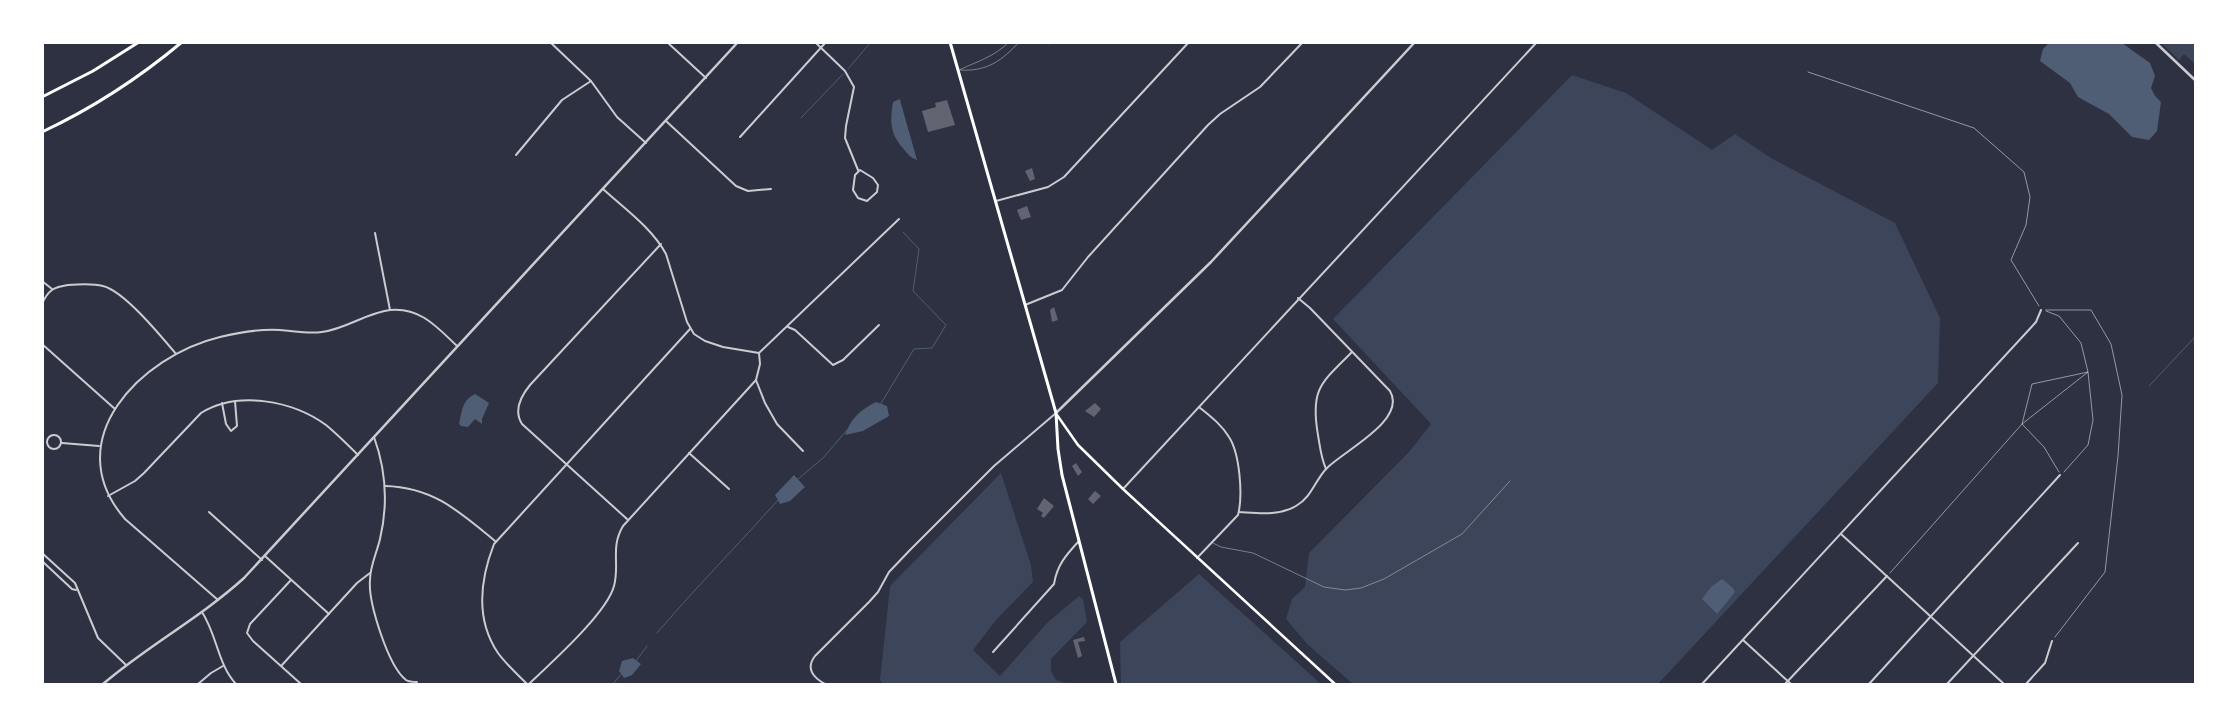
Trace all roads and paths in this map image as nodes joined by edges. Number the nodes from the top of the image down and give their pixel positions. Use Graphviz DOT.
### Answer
graph roads {
  1 [pos="139,42"];
  2 [pos="182,42"];
  3 [pos="550,42"];
  4 [pos="667,42"];
  5 [pos="738,42"];
  6 [pos="816,42"];
  7 [pos="826,42"];
  8 [pos="950,42"];
  9 [pos="1009,42"];
  10 [pos="1019,42"];
  11 [pos="1046,42"];
  12 [pos="1188,42"];
  13 [pos="1303,42"];
  14 [pos="1415,42"];
  15 [pos="1537,42"];
  16 [pos="2155,42"];
  17 [pos="1048,44"];
  18 [pos="822,48"];
  19 [pos="958,70"];
  20 [pos="1808,72"];
  21 [pos="706,78"];
  22 [pos="591,81"];
  23 [pos="2196,81"];
  24 [pos="42,97"];
  25 [pos="666,122"];
  26 [pos="42,132"];
  27 [pos="740,137"];
  28 [pos="646,143"];
  29 [pos="516,155"];
  30 [pos="858,170"];
  31 [pos="603,189"];
  32 [pos="771,189"];
  33 [pos="996,201"];
  34 [pos="899,219"];
  35 [pos="375,233"];
  36 [pos="661,244"];
  37 [pos="42,281"];
  38 [pos="52,289"];
  39 [pos="1298,298"];
  40 [pos="42,304"];
  41 [pos="1024,305"];
  42 [pos="390,310"];
  43 [pos="2041,310"];
  44 [pos="878,325"];
  45 [pos="788,327"];
  46 [pos="690,329"];
  47 [pos="42,344"];
  48 [pos="457,346"];
  49 [pos="1352,352"];
  50 [pos="176,354"];
  51 [pos="759,354"];
  52 [pos="2088,372"];
  53 [pos="756,380"];
  54 [pos="235,400"];
  55 [pos="222,403"];
  56 [pos="1199,407"];
  57 [pos="115,409"];
  58 [pos="1056,413"];
  59 [pos="2022,424"];
  60 [pos="374,437"];
  61 [pos="62,443"];
  62 [pos="99,446"];
  63 [pos="803,451"];
  64 [pos="689,454"];
  65 [pos="358,455"];
  66 [pos="566,463"];
  67 [pos="1326,469"];
  68 [pos="2060,475"];
  69 [pos="1510,481"];
  70 [pos="385,486"];
  71 [pos="729,488"];
  72 [pos="1122,489"];
  73 [pos="108,496"];
  74 [pos="209,512"];
  75 [pos="1239,512"];
  76 [pos="628,520"];
  77 [pos="1841,534"];
  78 [pos="1078,540"];
  79 [pos="495,542"];
  80 [pos="1212,543"];
  81 [pos="2078,543"];
  82 [pos="42,553"];
  83 [pos="265,556"];
  84 [pos="1197,558"];
  85 [pos="262,560"];
  86 [pos="42,561"];
  87 [pos="51,561"];
  88 [pos="46,565"];
  89 [pos="371,572"];
  90 [pos="1887,576"];
  91 [pos="291,580"];
  92 [pos="76,590"];
  93 [pos="218,600"];
  94 [pos="202,612"];
  95 [pos="329,614"];
  96 [pos="1931,617"];
  97 [pos="1743,640"];
  98 [pos="2052,641"];
  99 [pos="993,652"];
  100 [pos="1974,656"];
  101 [pos="282,665"];
  102 [pos="126,666"];
  103 [pos="224,666"];
  104 [pos="417,682"];
  105 [pos="1788,682"];
  106 [pos="103,684"];
  107 [pos="198,684"];
  108 [pos="236,684"];
  109 [pos="302,684"];
  110 [pos="528,684"];
  111 [pos="825,684"];
  112 [pos="1116,684"];
  113 [pos="1336,684"];
  114 [pos="1702,684"];
  115 [pos="1785,684"];
  116 [pos="1791,684"];
  117 [pos="1869,684"];
  118 [pos="1947,684"];
  119 [pos="2004,684"];
  120 [pos="2026,684"];
  1 -- 24 [label="highway"];
  2 -- 26 [label="highway"];
  3 -- 22 [label="street"];
  4 -- 21 [label="street"];
  5 -- 21 [label="street"];
  6 -- 18 [label="street"];
  7 -- 18 [label="street"];
  8 -- 19 [label="highway"];
  9 -- 19 [label="lane"];
  10 -- 19 [label="lane"];
  11 -- 17 [label="lane"];
  12 -- 33 [label="street"];
  13 -- 41 [label="street"];
  14 -- 58 [label="street"];
  15 -- 39 [label="street"];
  16 -- 23 [label="street"];
  18 -- 27 [label="street"];
  18 -- 30 [label="street"];
  19 -- 33 [label="highway"];
  20 -- 43 [label="path"];
  21 -- 25 [label="street"];
  22 -- 28 [label="street"];
  22 -- 29 [label="street"];
  25 -- 28 [label="street"];
  25 -- 32 [label="street"];
  28 -- 31 [label="street"];
  30 -- 30 [label="street"];
  31 -- 36 [label="street"];
  31 -- 48 [label="street"];
  33 -- 41 [label="highway"];
  34 -- 45 [label="street"];
  35 -- 42 [label="street"];
  36 -- 46 [label="street"];
  36 -- 66 [label="street"];
  37 -- 38 [label="street"];
  38 -- 40 [label="street"];
  38 -- 50 [label="street"];
  39 -- 49 [label="street"];
  39 -- 56 [label="street"];
  41 -- 58 [label="highway"];
  42 -- 48 [label="street"];
  42 -- 50 [label="street"];
  43 -- 52 [label="path"];
  43 -- 77 [label="street"];
  43 -- 98 [label="path"];
  44 -- 45 [label="street"];
  45 -- 51 [label="street"];
  46 -- 51 [label="street"];
  46 -- 66 [label="street"];
  47 -- 57 [label="street"];
  48 -- 60 [label="street"];
  49 -- 67 [label="street"];
  49 -- 67 [label="street"];
  50 -- 57 [label="street"];
  51 -- 53 [label="street"];
  52 -- 59 [label="path"];
  52 -- 59 [label="path"];
  52 -- 68 [label="path"];
  53 -- 63 [label="street"];
  53 -- 64 [label="street"];
  54 -- 55 [label="street"];
  54 -- 55 [label="street"];
  54 -- 65 [label="street"];
  55 -- 73 [label="street"];
  56 -- 72 [label="street"];
  56 -- 75 [label="street"];
  57 -- 62 [label="street"];
  58 -- 72 [label="main road"];
  58 -- 78 [label="highway"];
  58 -- 111 [label="street"];
  59 -- 68 [label="path"];
  59 -- 90 [label="path"];
  60 -- 65 [label="street"];
  60 -- 70 [label="street"];
  61 -- 61 [label="street"];
  61 -- 62 [label="street"];
  62 -- 73 [label="street"];
  64 -- 71 [label="street"];
  64 -- 76 [label="street"];
  65 -- 83 [label="street"];
  66 -- 76 [label="street"];
  66 -- 79 [label="street"];
  67 -- 75 [label="street"];
  68 -- 96 [label="street"];
  69 -- 80 [label="lane"];
  70 -- 79 [label="street"];
  70 -- 89 [label="street"];
  72 -- 84 [label="main road"];
  73 -- 93 [label="street"];
  74 -- 85 [label="street"];
  75 -- 80 [label="street"];
  76 -- 110 [label="street"];
  77 -- 90 [label="street"];
  77 -- 97 [label="street"];
  78 -- 99 [label="street"];
  78 -- 112 [label="highway"];
  79 -- 110 [label="street"];
  80 -- 84 [label="street"];
  81 -- 100 [label="street"];
  82 -- 87 [label="street"];
  83 -- 85 [label="street"];
  83 -- 91 [label="street"];
  84 -- 113 [label="main road"];
  85 -- 93 [label="street"];
  86 -- 88 [label="street"];
  87 -- 88 [label="street"];
  87 -- 92 [label="street"];
  88 -- 92 [label="street"];
  89 -- 95 [label="street"];
  89 -- 104 [label="street"];
  90 -- 96 [label="street"];
  90 -- 105 [label="street"];
  91 -- 95 [label="street"];
  91 -- 101 [label="street"];
  92 -- 102 [label="street"];
  93 -- 94 [label="street"];
  94 -- 102 [label="street"];
  94 -- 103 [label="street"];
  95 -- 101 [label="street"];
  96 -- 100 [label="street"];
  96 -- 117 [label="street"];
  97 -- 105 [label="street"];
  97 -- 114 [label="street"];
  98 -- 120 [label="street"];
  100 -- 118 [label="street"];
  100 -- 119 [label="street"];
  101 -- 109 [label="street"];
  102 -- 106 [label="street"];
  103 -- 107 [label="street"];
  103 -- 108 [label="street"];
  105 -- 115 [label="street"];
  105 -- 116 [label="street"];
}
